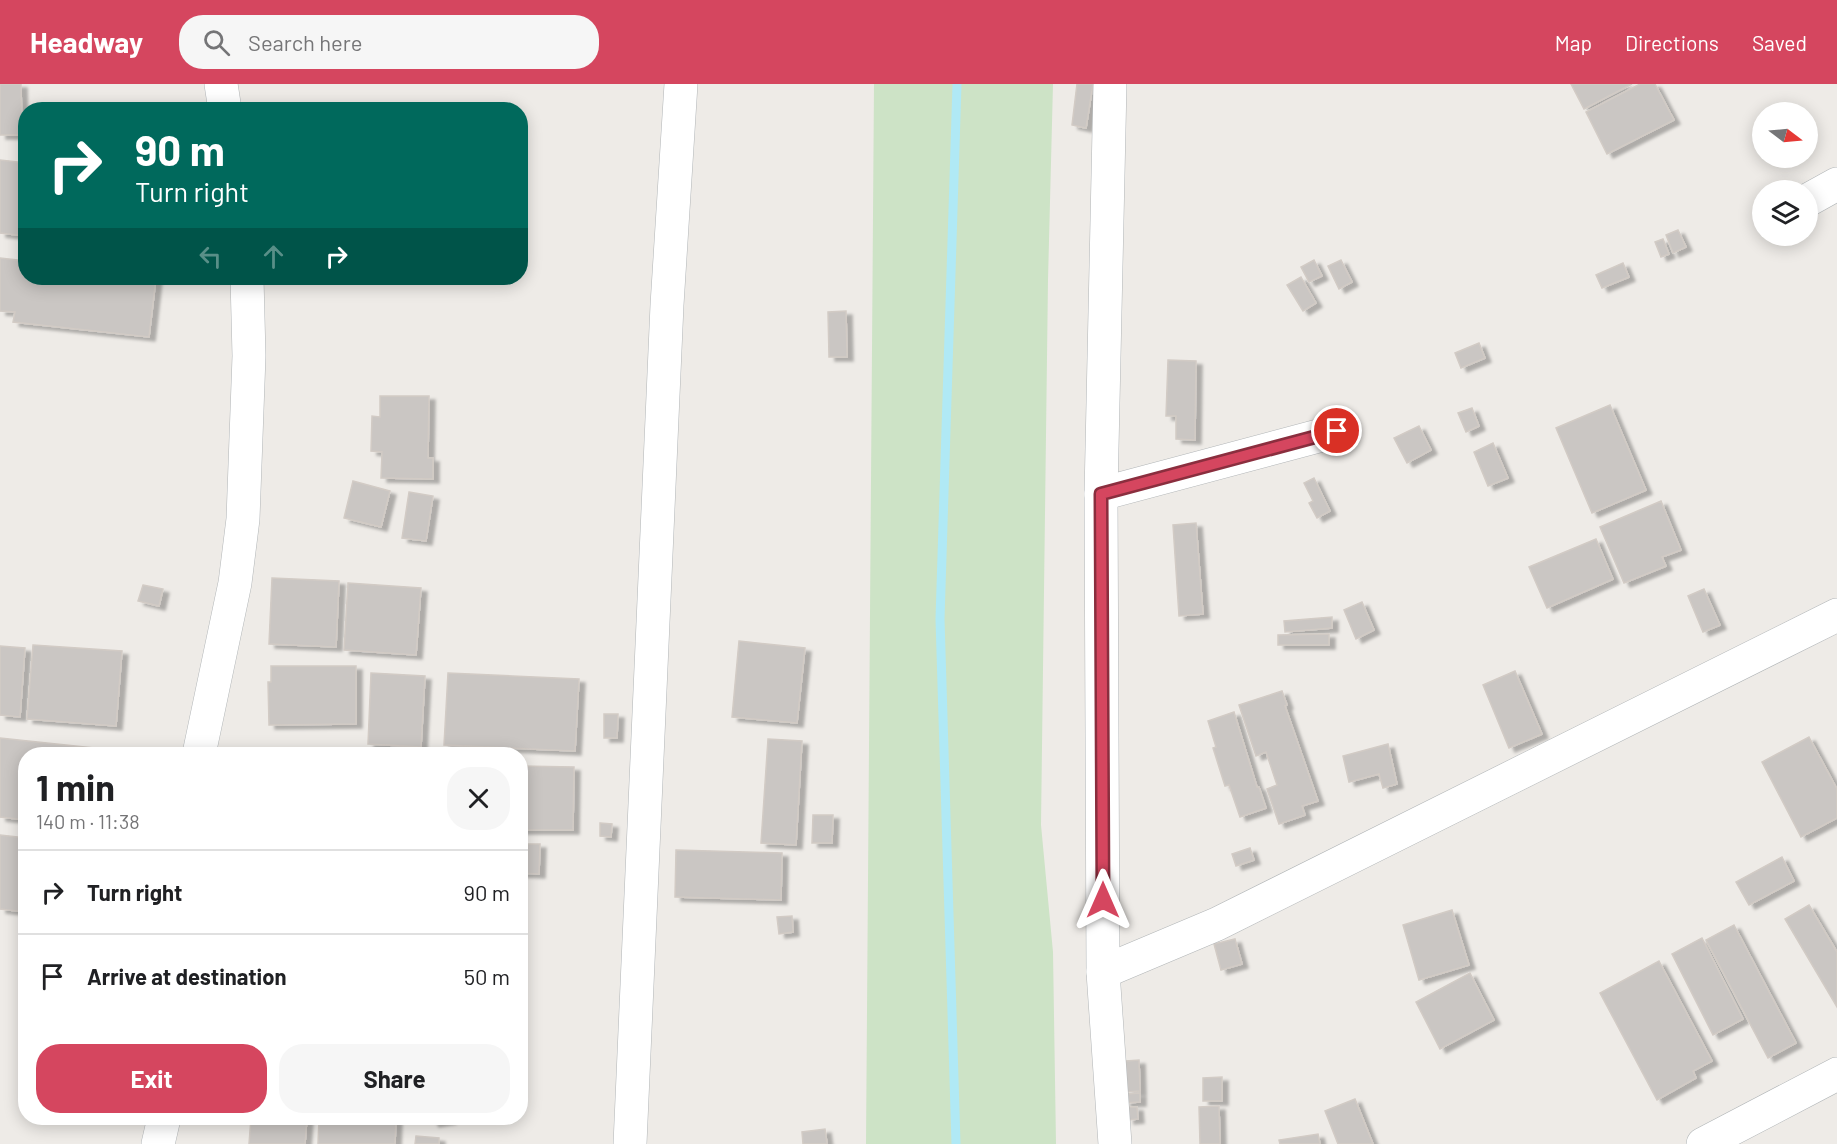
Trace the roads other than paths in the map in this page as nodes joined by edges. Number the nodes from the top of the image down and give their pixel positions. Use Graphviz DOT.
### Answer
graph roads {
  1 [pos="221,84"];
  2 [pos="681,84"];
  3 [pos="1110,84"];
  4 [pos="224,102"];
  5 [pos="1837,184"];
  6 [pos="1818,194"];
  7 [pos="247,285"];
  8 [pos="1337,431"];
  9 [pos="1101,494"];
  10 [pos="1837,615"];
  11 [pos="200,747"];
  12 [pos="1103,972"];
  13 [pos="1837,1074"];
  14 [pos="162,1125"];
  15 [pos="158,1144"];
  16 [pos="630,1144"];
  17 [pos="1116,1144"];
  18 [pos="1702,1144"];
  1 -- 4 [label="street"];
  2 -- 16 [label="street"];
  3 -- 9 [label="street"];
  5 -- 6 [label="street"];
  7 -- 11 [label="street"];
  8 -- 9 [label="street"];
  9 -- 12 [label="street"];
  10 -- 12 [label="street"];
  12 -- 17 [label="street"];
  13 -- 18 [label="street"];
  14 -- 15 [label="street"];
}
